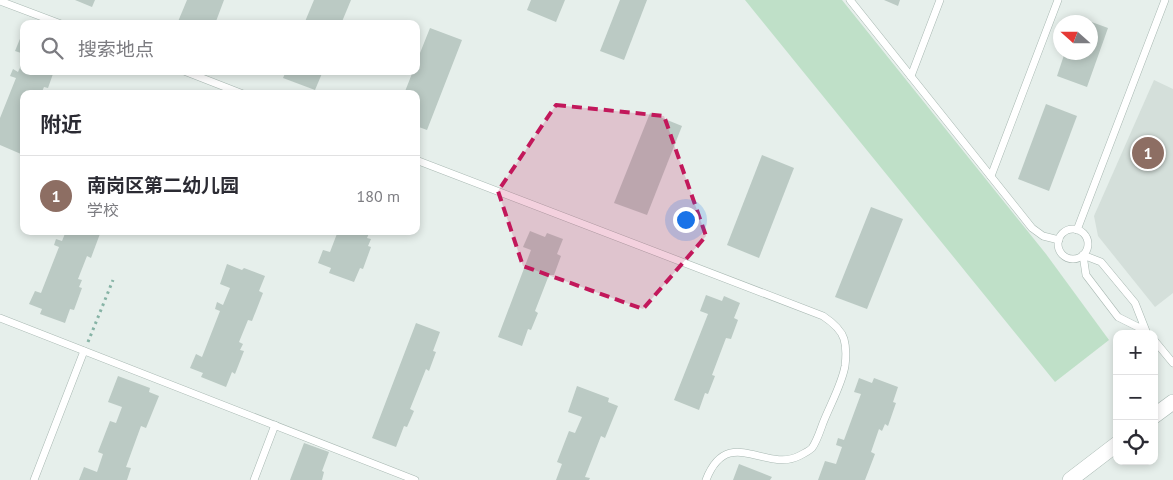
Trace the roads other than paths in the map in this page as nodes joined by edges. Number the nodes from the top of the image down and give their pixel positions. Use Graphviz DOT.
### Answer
graph roads {
  1 [pos="0,0"];
  2 [pos="850,0"];
  3 [pos="940,0"];
  4 [pos="1058,0"];
  5 [pos="1165,0"];
  6 [pos="51,20"];
  7 [pos="194,75"];
  8 [pos="911,76"];
  9 [pos="233,90"];
  10 [pos="420,162"];
  11 [pos="991,176"];
  12 [pos="1077,230"];
  13 [pos="1059,240"];
  14 [pos="1083,255"];
  15 [pos="0,318"];
  16 [pos="1144,330"];
  17 [pos="1147,330"];
  18 [pos="1158,345"];
  19 [pos="84,351"];
  20 [pos="1173,363"];
  21 [pos="1173,402"];
  22 [pos="1158,413"];
  23 [pos="275,425"];
  24 [pos="1113,447"];
  25 [pos="34,480"];
  26 [pos="254,480"];
  27 [pos="415,480"];
  28 [pos="706,480"];
  29 [pos="1070,480"];
  1 -- 6 [label="lane"];
  2 -- 8 [label="lane"];
  3 -- 8 [label="lane"];
  4 -- 11 [label="lane"];
  5 -- 12 [label="lane"];
  7 -- 9 [label="lane"];
  8 -- 11 [label="lane"];
  10 -- 28 [label="lane"];
  11 -- 13 [label="lane"];
  12 -- 13 [label="lane"];
  12 -- 14 [label="lane"];
  13 -- 14 [label="lane"];
  14 -- 16 [label="lane"];
  14 -- 17 [label="lane"];
  15 -- 19 [label="lane"];
  18 -- 20 [label="lane"];
  19 -- 23 [label="lane"];
  19 -- 25 [label="lane"];
  21 -- 22 [label="street"];
  23 -- 26 [label="lane"];
  23 -- 27 [label="lane"];
  24 -- 29 [label="street"];
}
